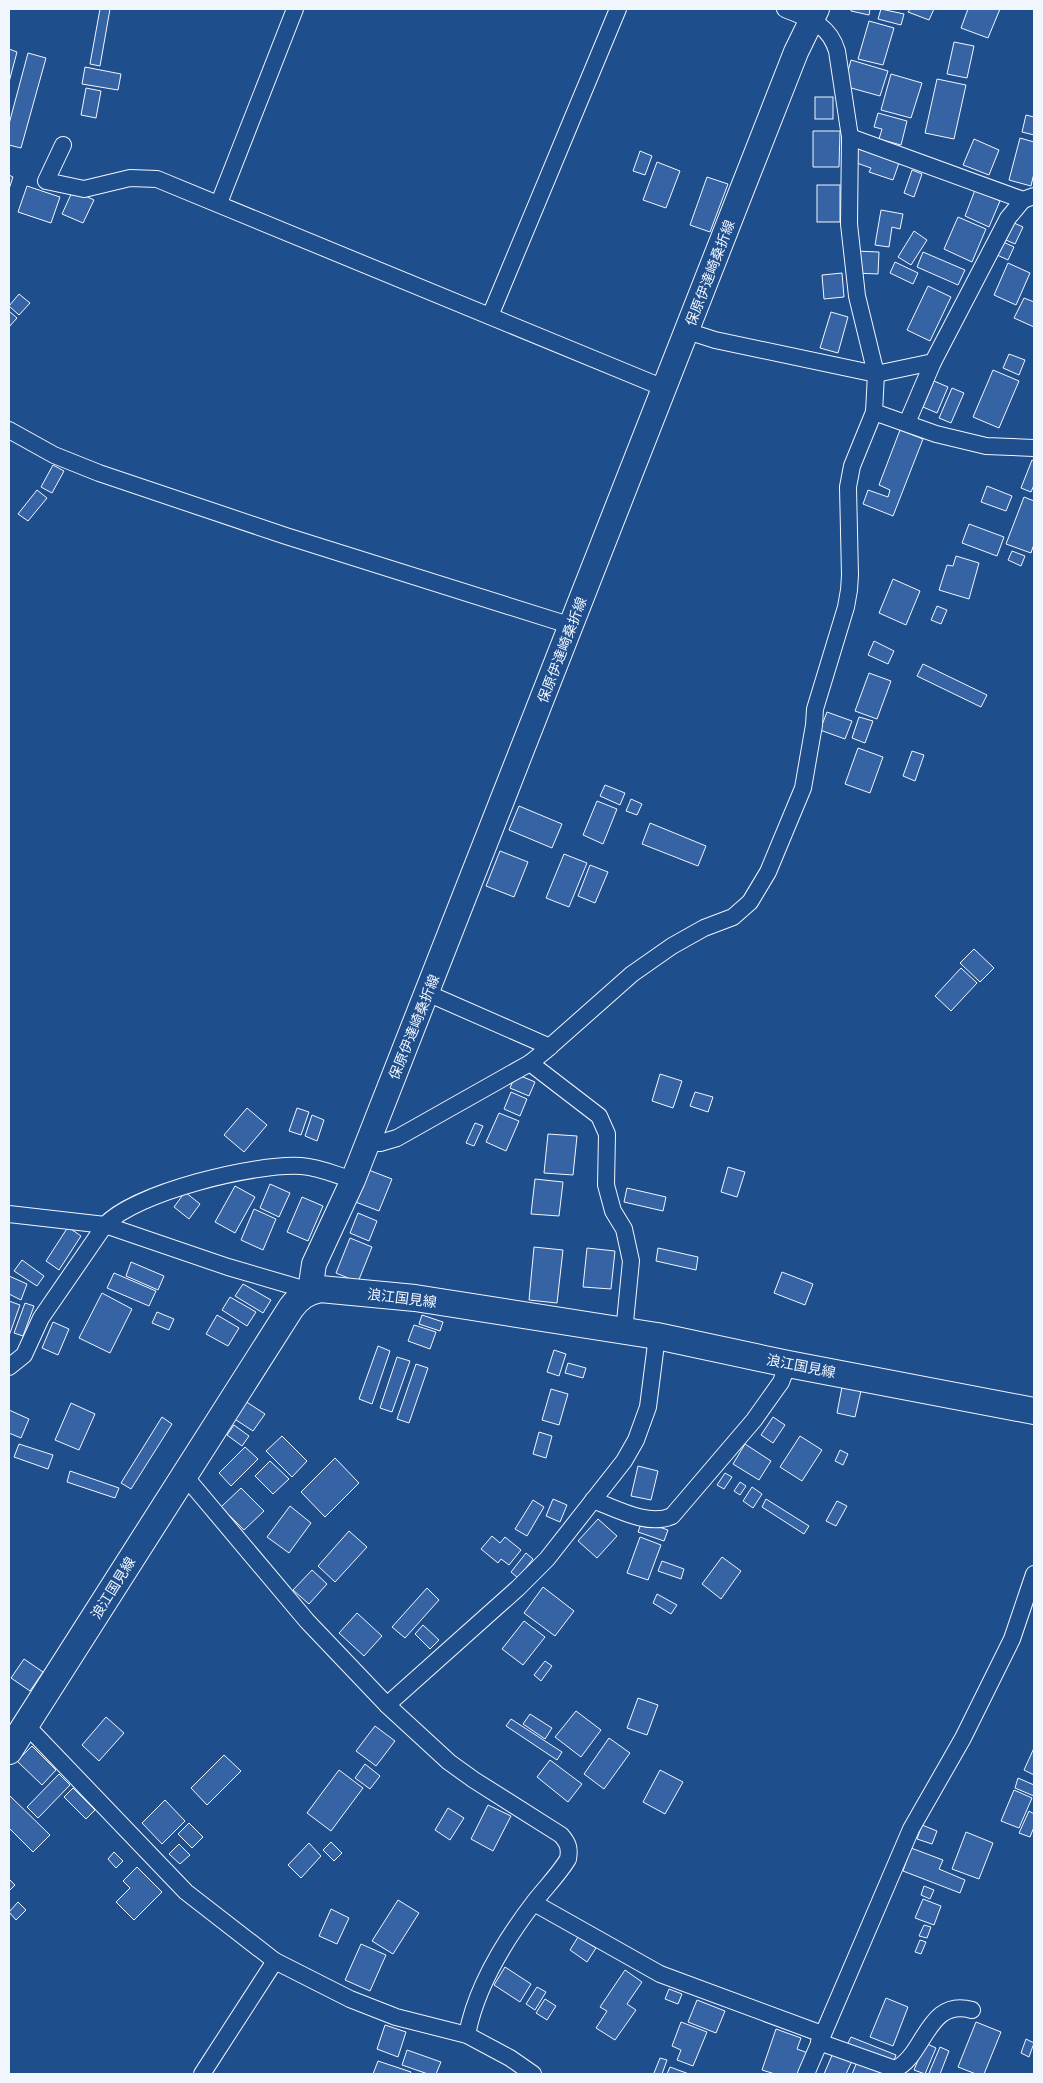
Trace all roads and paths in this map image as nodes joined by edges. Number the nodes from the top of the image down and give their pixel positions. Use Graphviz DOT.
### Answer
graph roads {
  1 [pos="295,9"];
  2 [pos="618,9"];
  3 [pos="785,9"];
  4 [pos="814,14"];
  5 [pos="850,137"];
  6 [pos="63,145"];
  7 [pos="1028,198"];
  8 [pos="219,204"];
  9 [pos="490,316"];
  10 [pos="687,331"];
  11 [pos="933,362"];
  12 [pos="876,374"];
  13 [pos="664,388"];
  14 [pos="874,412"];
  15 [pos="907,423"];
  16 [pos="9,430"];
  17 [pos="1034,448"];
  18 [pos="572,626"];
  19 [pos="427,993"];
  20 [pos="550,1047"];
  21 [pos="530,1063"];
  22 [pos="368,1142"];
  23 [pos="353,1180"];
  24 [pos="9,1214"];
  25 [pos="105,1225"];
  26 [pos="310,1291"];
  27 [pos="624,1332"];
  28 [pos="657,1336"];
  29 [pos="788,1364"];
  30 [pos="9,1368"];
  31 [pos="1034,1411"];
  32 [pos="184,1475"];
  33 [pos="593,1500"];
  34 [pos="1034,1574"];
  35 [pos="387,1705"];
  36 [pos="26,1725"];
  37 [pos="9,1750"];
  38 [pos="534,1903"];
  39 [pos="275,1961"];
  40 [pos="972,2010"];
  41 [pos="467,2034"];
  42 [pos="821,2038"];
  43 [pos="202,2074"];
  44 [pos="533,2074"];
  45 [pos="806,2074"];
  1 -- 8 [label="street"];
  2 -- 9 [label="street"];
  3 -- 4 [label="street"];
  4 -- 5 [label="street"];
  4 -- 10 [label="main road, 保原伊達崎桑折線"];
  5 -- 7 [label="street"];
  5 -- 12 [label="street"];
  6 -- 8 [label="street"];
  7 -- 11 [label="street"];
  8 -- 9 [label="street"];
  9 -- 13 [label="street"];
  10 -- 12 [label="street"];
  10 -- 13 [label="main road, 保原伊達崎桑折線"];
  11 -- 12 [label="street"];
  11 -- 15 [label="street"];
  12 -- 14 [label="street"];
  13 -- 18 [label="main road, 保原伊達崎桑折線"];
  14 -- 15 [label="street"];
  14 -- 20 [label="street"];
  15 -- 17 [label="street"];
  16 -- 18 [label="street"];
  18 -- 19 [label="main road, 保原伊達崎桑折線"];
  19 -- 20 [label="street"];
  19 -- 22 [label="main road, 保原伊達崎桑折線"];
  20 -- 21 [label="street"];
  21 -- 22 [label="street"];
  21 -- 27 [label="street"];
  22 -- 23 [label="main road, 保原伊達崎桑折線"];
  23 -- 25 [label="street"];
  23 -- 26 [label="main road, 保原伊達崎桑折線"];
  24 -- 25 [label="street"];
  25 -- 26 [label="street"];
  25 -- 30 [label="street"];
  26 -- 27 [label="main road, 浪江国見線"];
  26 -- 32 [label="main road, 浪江国見線"];
  27 -- 28 [label="main road, 浪江国見線"];
  28 -- 29 [label="main road, 浪江国見線"];
  28 -- 33 [label="street"];
  29 -- 31 [label="main road, 浪江国見線"];
  29 -- 33 [label="street"];
  32 -- 35 [label="street"];
  32 -- 36 [label="main road, 浪江国見線"];
  33 -- 35 [label="street"];
  34 -- 42 [label="street"];
  35 -- 38 [label="street"];
  36 -- 37 [label="main road, 浪江国見線"];
  36 -- 39 [label="street"];
  38 -- 41 [label="street"];
  38 -- 42 [label="street"];
  39 -- 41 [label="street"];
  39 -- 43 [label="street"];
  40 -- 42 [label="street"];
  41 -- 44 [label="street"];
  42 -- 45 [label="street"];
}
